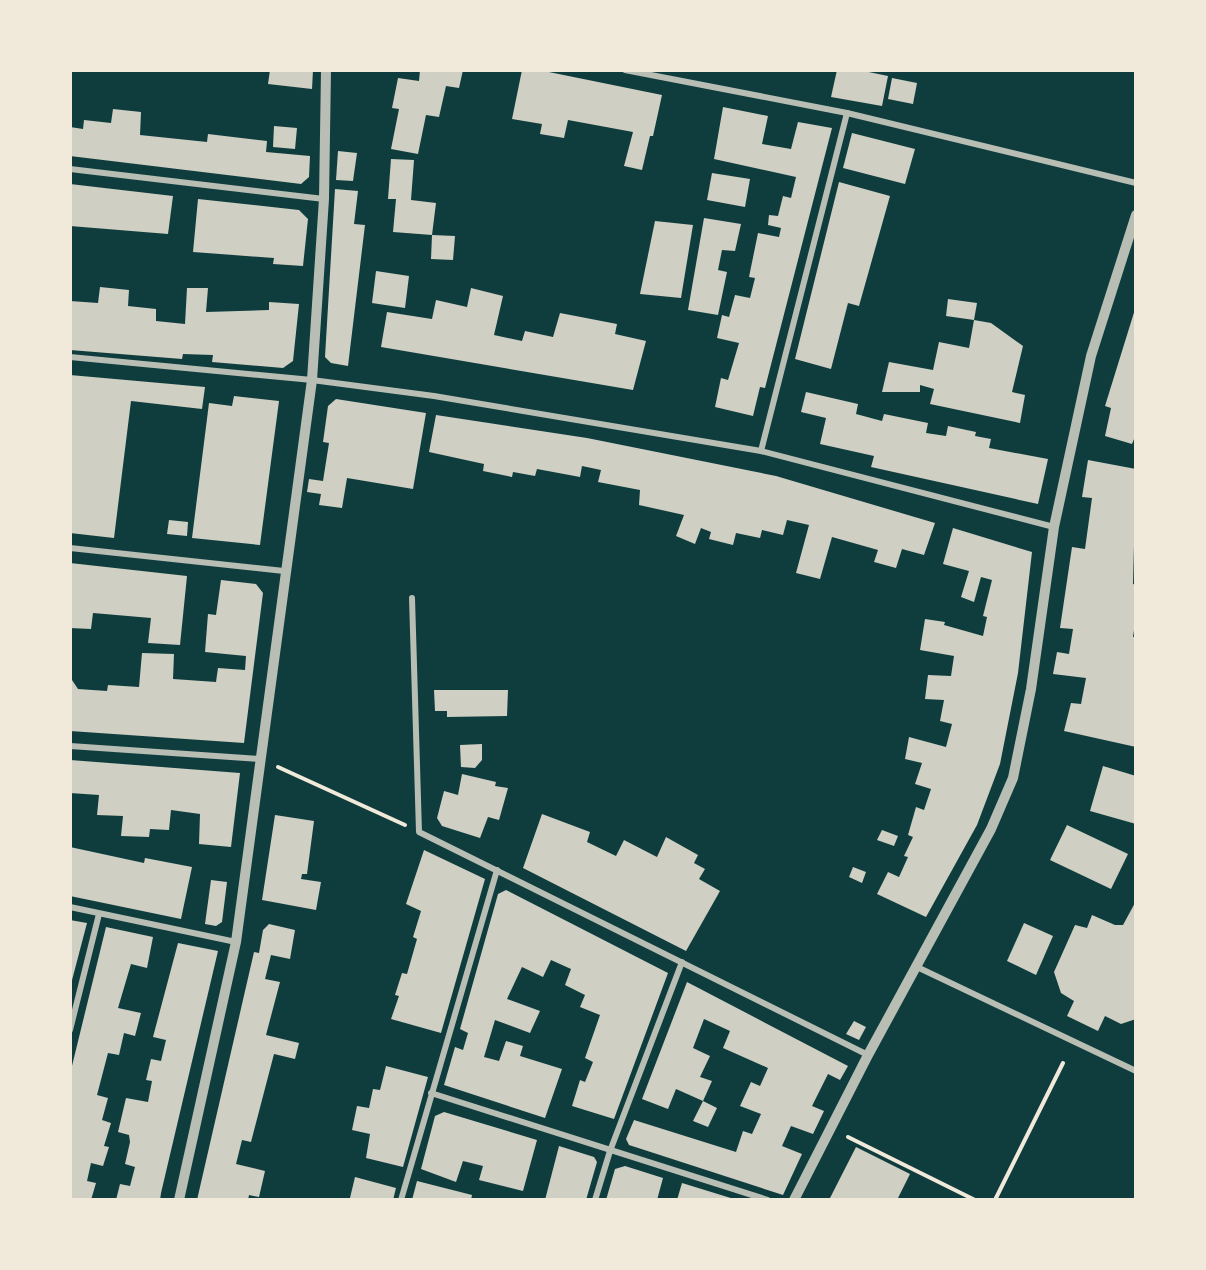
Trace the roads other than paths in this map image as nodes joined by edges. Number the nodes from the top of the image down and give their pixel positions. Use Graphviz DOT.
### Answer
graph roads {
  1 [pos="326,70"];
  2 [pos="625,70"];
  3 [pos="847,113"];
  4 [pos="70,169"];
  5 [pos="1136,183"];
  6 [pos="324,199"];
  7 [pos="1136,215"];
  8 [pos="70,357"];
  9 [pos="312,380"];
  10 [pos="761,451"];
  11 [pos="1054,527"];
  12 [pos="70,548"];
  13 [pos="284,571"];
  14 [pos="412,598"];
  15 [pos="70,746"];
  16 [pos="260,759"];
  17 [pos="497,870"];
  18 [pos="70,907"];
  19 [pos="99,914"];
  20 [pos="236,942"];
  21 [pos="682,962"];
  22 [pos="917,967"];
  23 [pos="70,1030"];
  24 [pos="868,1055"];
  25 [pos="1136,1071"];
  26 [pos="432,1093"];
  27 [pos="610,1151"];
  28 [pos="179,1200"];
  29 [pos="401,1200"];
  30 [pos="595,1200"];
  31 [pos="768,1200"];
  32 [pos="794,1200"];
  1 -- 6 [label="street"];
  2 -- 3 [label="street"];
  3 -- 5 [label="street"];
  3 -- 10 [label="street"];
  4 -- 6 [label="street"];
  6 -- 9 [label="street"];
  7 -- 11 [label="street"];
  8 -- 9 [label="street"];
  9 -- 10 [label="street"];
  9 -- 13 [label="street"];
  10 -- 11 [label="street"];
  11 -- 22 [label="street"];
  12 -- 13 [label="street"];
  13 -- 16 [label="street"];
  14 -- 17 [label="street"];
  15 -- 16 [label="street"];
  16 -- 20 [label="street"];
  17 -- 21 [label="street"];
  17 -- 26 [label="street"];
  18 -- 19 [label="street"];
  19 -- 20 [label="street"];
  19 -- 23 [label="street"];
  20 -- 28 [label="street"];
  21 -- 24 [label="street"];
  21 -- 27 [label="street"];
  22 -- 24 [label="street"];
  22 -- 25 [label="street"];
  24 -- 32 [label="street"];
  26 -- 27 [label="street"];
  26 -- 29 [label="street"];
  27 -- 30 [label="street"];
  27 -- 31 [label="street"];
}
